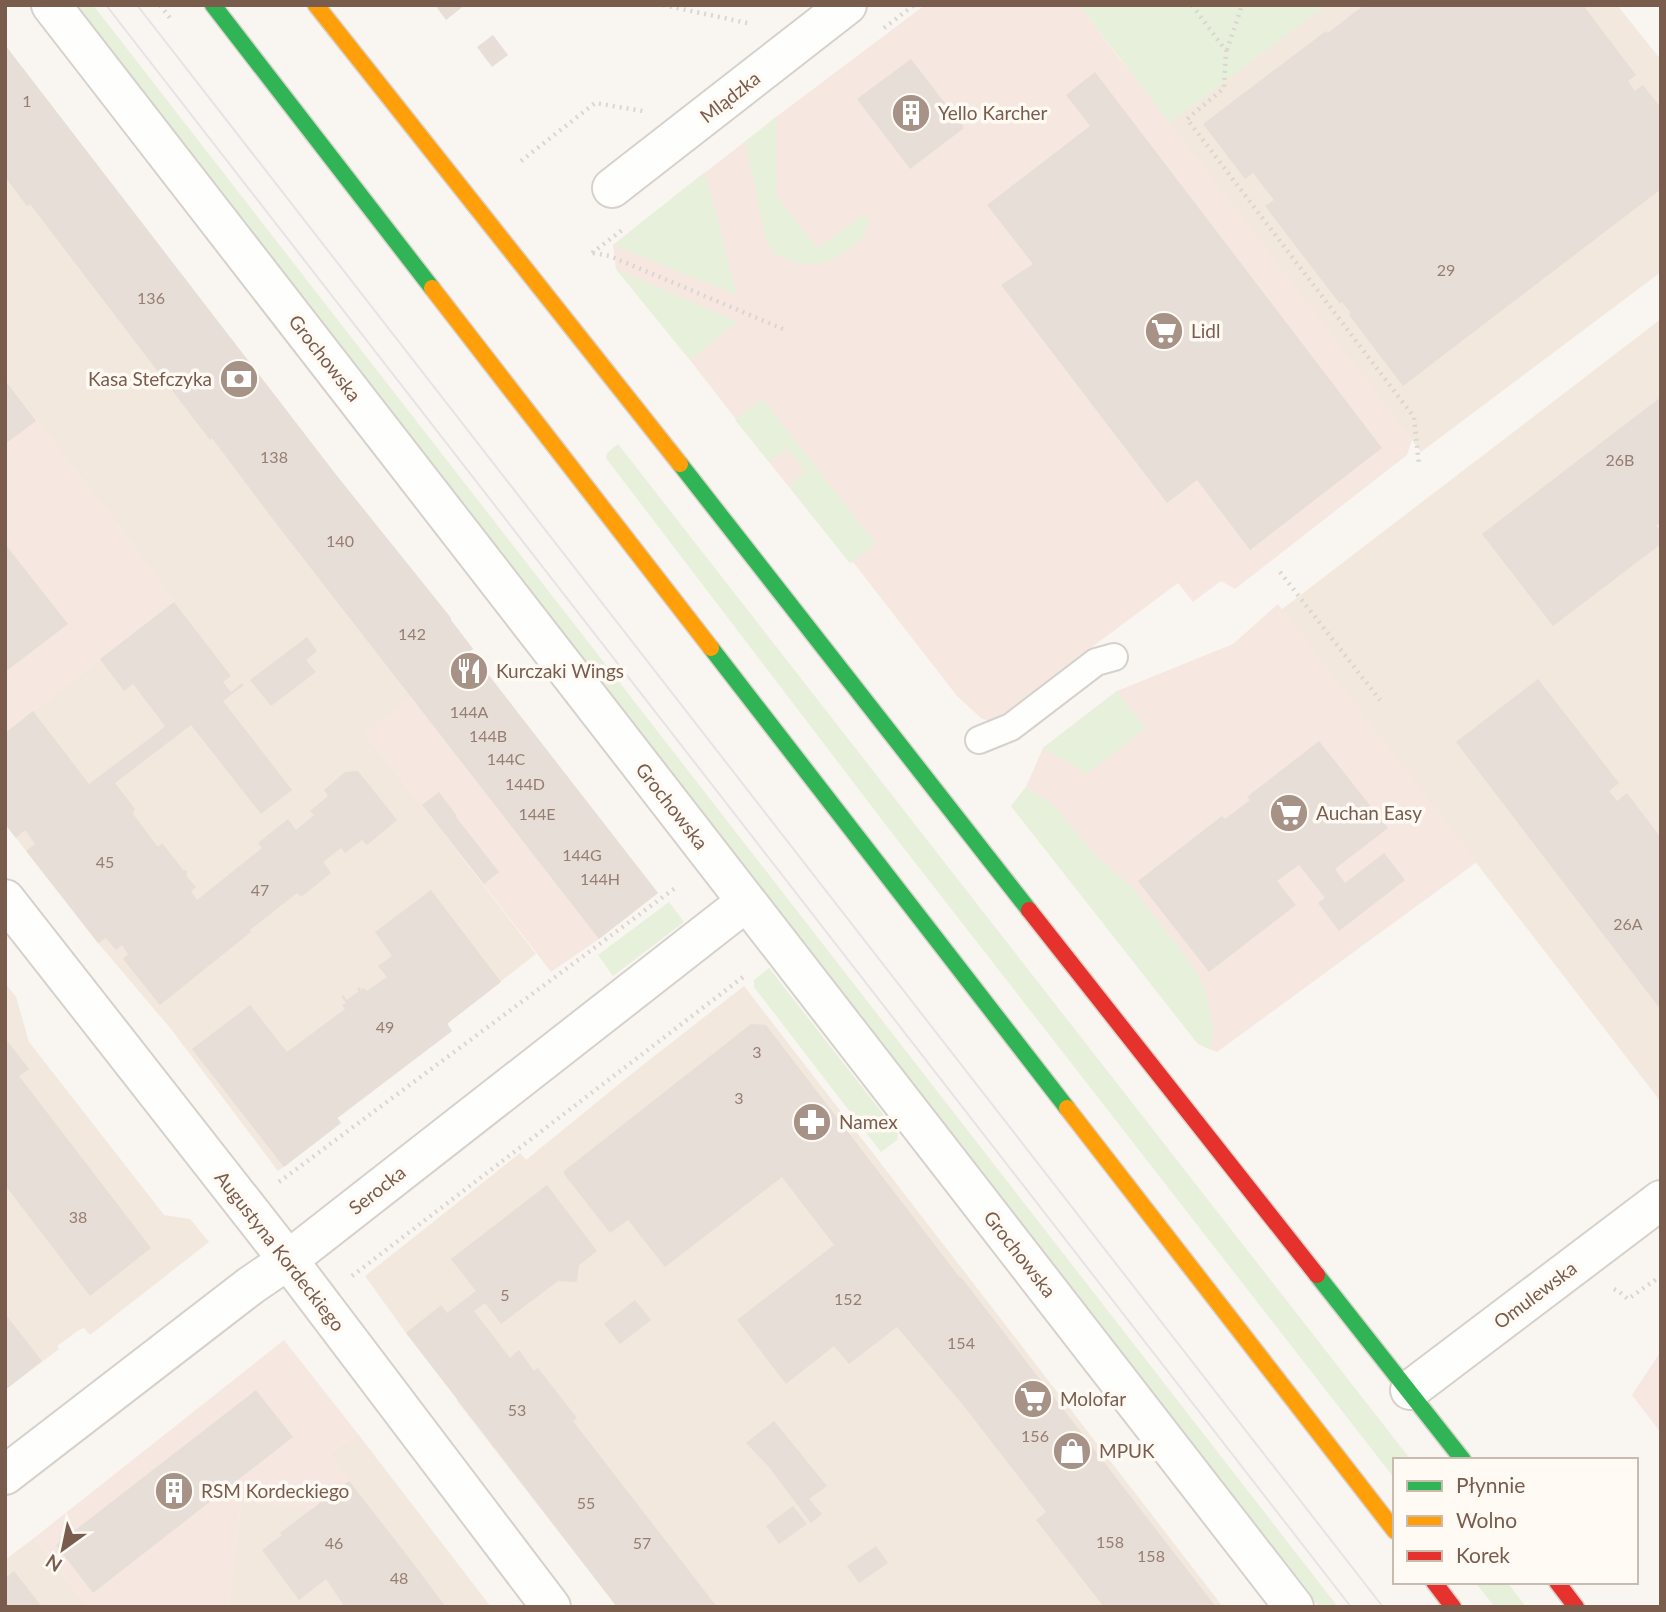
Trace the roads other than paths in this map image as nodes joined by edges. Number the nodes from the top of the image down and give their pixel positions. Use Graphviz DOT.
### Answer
graph roads {
  1 [pos="51,5"];
  2 [pos="213,5"];
  3 [pos="316,5"];
  4 [pos="847,5"];
  5 [pos="612,188"];
  6 [pos="1114,657"];
  7 [pos="979,740"];
  8 [pos="5,899"];
  9 [pos="746,901"];
  10 [pos="1661,1200"];
  11 [pos="288,1260"];
  12 [pos="1410,1390"];
  13 [pos="1462,1458"];
  14 [pos="5,1475"];
  15 [pos="1393,1528"];
  16 [pos="1436,1584"];
  17 [pos="1559,1584"];
  18 [pos="551,1607"];
  19 [pos="1294,1607"];
  20 [pos="1453,1607"];
  21 [pos="1576,1607"];
  1 -- 9 [label="street, Grochowska"];
  2 -- 15 [label="main road"];
  3 -- 12 [label="main road"];
  4 -- 5 [label="street, Mlądzka"];
  6 -- 7 [label="lane"];
  8 -- 11 [label="street, Augustyna Kordeckiego"];
  9 -- 11 [label="street, Serocka"];
  9 -- 19 [label="street, Grochowska"];
  10 -- 12 [label="street, Omulewska"];
  11 -- 14 [label="street, Serocka"];
  11 -- 18 [label="street, Augustyna Kordeckiego"];
  12 -- 13 [label="main road"];
  16 -- 20 [label="main road"];
  17 -- 21 [label="main road"];
}
